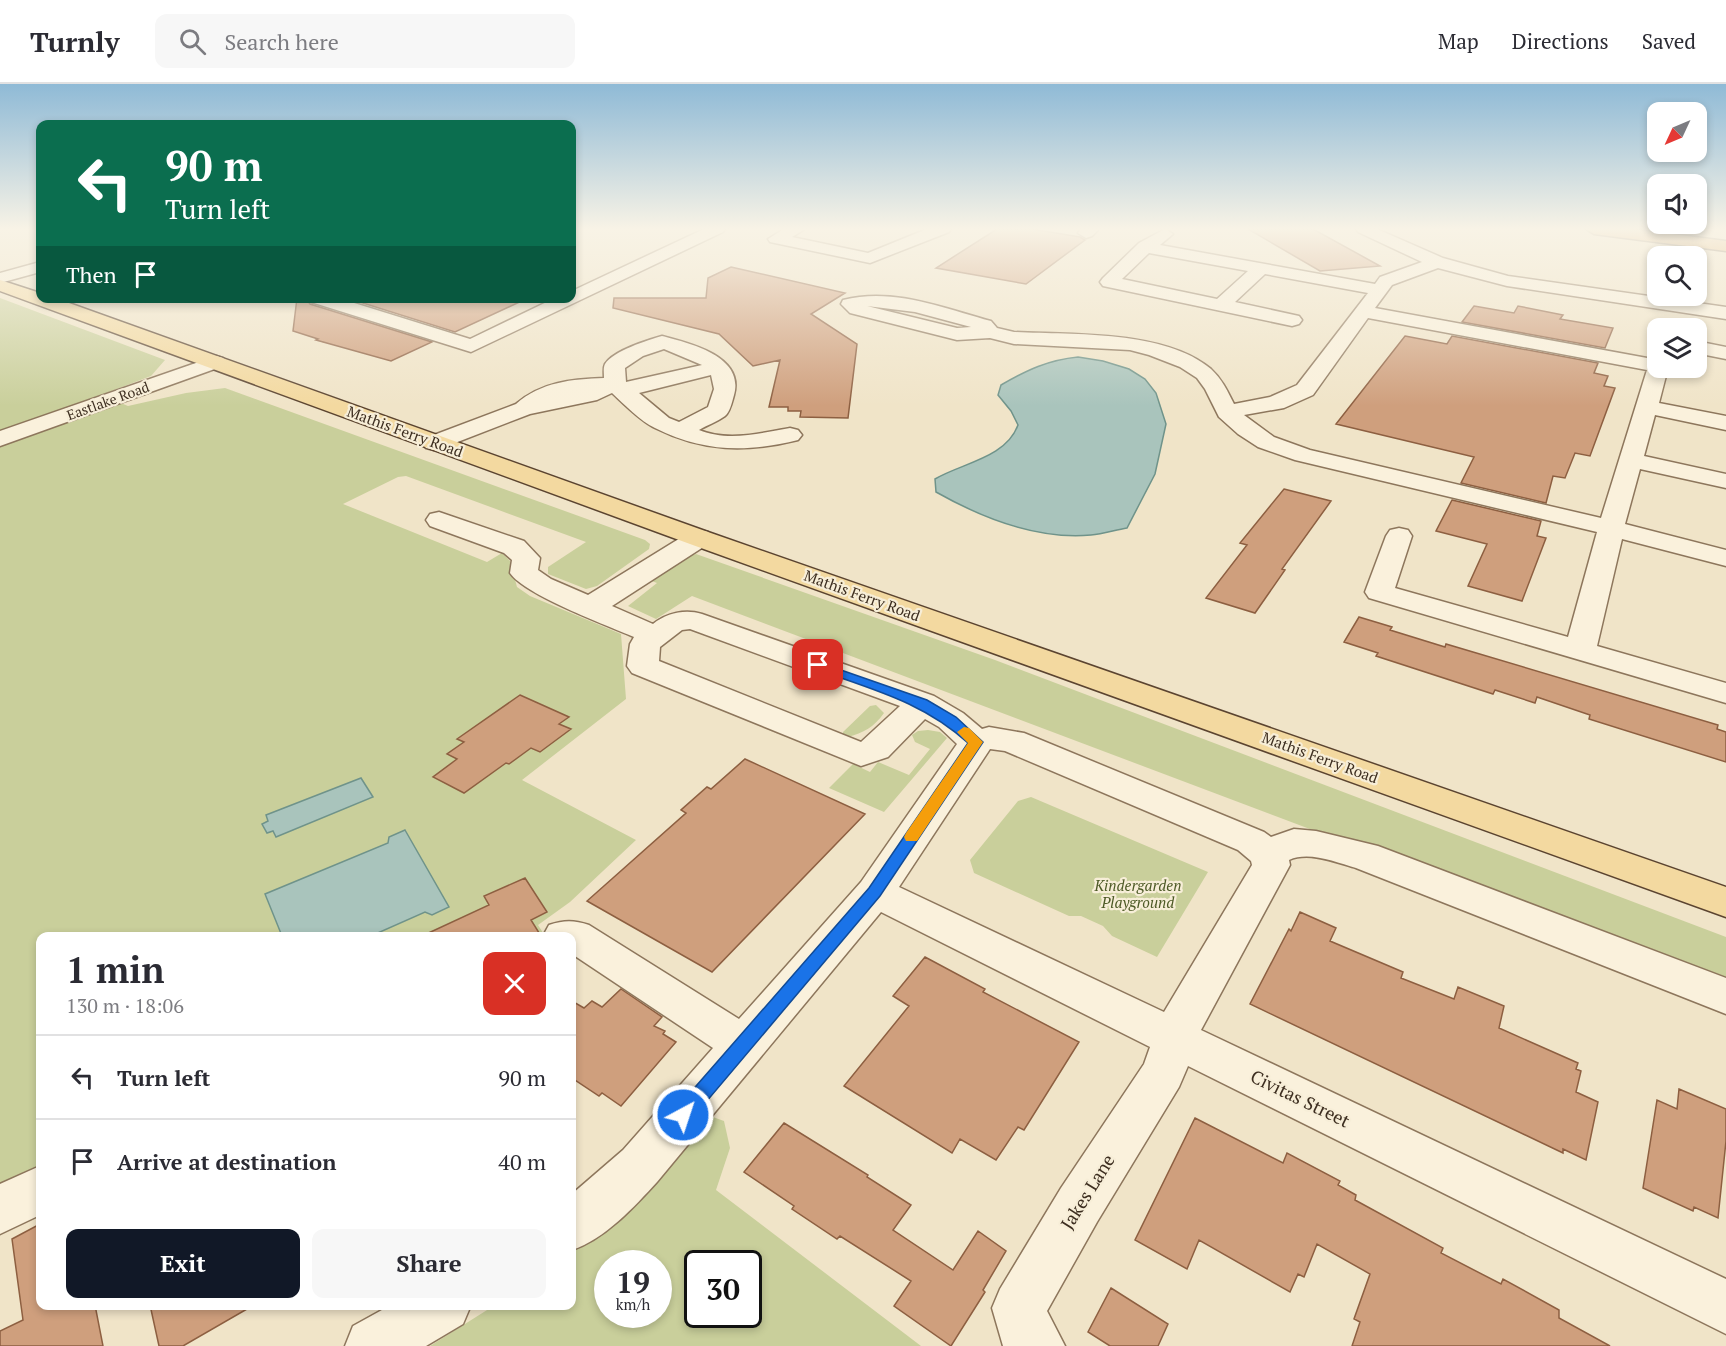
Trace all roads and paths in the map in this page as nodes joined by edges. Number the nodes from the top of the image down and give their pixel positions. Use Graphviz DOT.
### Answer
graph roads {
  1 [pos="8,288"];
  2 [pos="592,288"];
  3 [pos="861,288"];
  4 [pos="1137,288"];
  5 [pos="1163,288"];
  6 [pos="1240,288"];
  7 [pos="1369,288"];
  8 [pos="1554,288"];
  9 [pos="1380,290"];
  10 [pos="1157,292"];
  11 [pos="576,296"];
  12 [pos="36,298"];
  13 [pos="50,303"];
  14 [pos="333,303"];
  15 [pos="561,303"];
  16 [pos="1221,305"];
  17 [pos="1686,307"];
  18 [pos="1364,312"];
  19 [pos="1726,313"];
  20 [pos="1683,318"];
  21 [pos="1292,320"];
  22 [pos="1707,349"];
  23 [pos="1726,353"];
  24 [pos="216,362"];
  25 [pos="712,363"];
  26 [pos="1647,365"];
  27 [pos="1655,378"];
  28 [pos="619,387"];
  29 [pos="1647,406"];
  30 [pos="1227,412"];
  31 [pos="1726,423"];
  32 [pos="681,430"];
  33 [pos="790,435"];
  34 [pos="0,439"];
  35 [pos="435,443"];
  36 [pos="1631,460"];
  37 [pos="1726,481"];
  38 [pos="439,520"];
  39 [pos="1611,528"];
  40 [pos="1399,536"];
  41 [pos="699,538"];
  42 [pos="1726,558"];
  43 [pos="590,607"];
  44 [pos="656,636"];
  45 [pos="1580,651"];
  46 [pos="1726,693"];
  47 [pos="922,703"];
  48 [pos="976,742"];
  49 [pos="1268,854"];
  50 [pos="875,892"];
  51 [pos="1726,902"];
  52 [pos="576,937"];
  53 [pos="1726,996"];
  54 [pos="1174,1038"];
  55 [pos="743,1044"];
  56 [pos="36,1192"];
  57 [pos="0,1210"];
  58 [pos="576,1222"];
  59 [pos="1726,1307"];
  60 [pos="435,1310"];
  61 [pos="373,1346"];
  62 [pos="1037,1346"];
  1 -- 12 [label="main road, Mathis Ferry Road"];
  2 -- 11 [label="street"];
  3 -- 30 [label="street"];
  4 -- 10 [label="street"];
  5 -- 10 [label="street"];
  6 -- 16 [label="street"];
  7 -- 9 [label="street"];
  8 -- 17 [label="street"];
  9 -- 18 [label="street"];
  10 -- 16 [label="street"];
  13 -- 24 [label="main road, Mathis Ferry Road"];
  14 -- 15 [label="street"];
  16 -- 21 [label="street"];
  17 -- 19 [label="street"];
  17 -- 20 [label="street"];
  18 -- 26 [label="street"];
  18 -- 30 [label="street"];
  22 -- 23 [label="street"];
  24 -- 34 [label="street, Eastlake Road"];
  24 -- 35 [label="main road, Mathis Ferry Road"];
  25 -- 28 [label="street"];
  25 -- 28 [label="street"];
  25 -- 32 [label="street"];
  27 -- 29 [label="street"];
  28 -- 32 [label="street"];
  28 -- 35 [label="street"];
  29 -- 31 [label="street"];
  29 -- 36 [label="street"];
  30 -- 39 [label="street"];
  32 -- 33 [label="street"];
  35 -- 41 [label="main road, Mathis Ferry Road"];
  36 -- 37 [label="street"];
  36 -- 39 [label="street"];
  38 -- 43 [label="street"];
  39 -- 42 [label="street"];
  39 -- 45 [label="street"];
  40 -- 45 [label="street"];
  41 -- 43 [label="street"];
  41 -- 51 [label="main road, Mathis Ferry Road"];
  43 -- 44 [label="street"];
  44 -- 47 [label="street"];
  44 -- 47 [label="street"];
  45 -- 46 [label="street"];
  47 -- 48 [label="street"];
  48 -- 49 [label="street"];
  48 -- 50 [label="street"];
  49 -- 53 [label="street"];
  49 -- 54 [label="street, Jakes Lane"];
  50 -- 54 [label="street, Civitas Street"];
  50 -- 55 [label="street"];
  52 -- 55 [label="street"];
  54 -- 59 [label="street, Civitas Street"];
  54 -- 62 [label="street, Jakes Lane"];
  55 -- 58 [label="street"];
  56 -- 57 [label="street"];
  60 -- 61 [label="street"];
}
